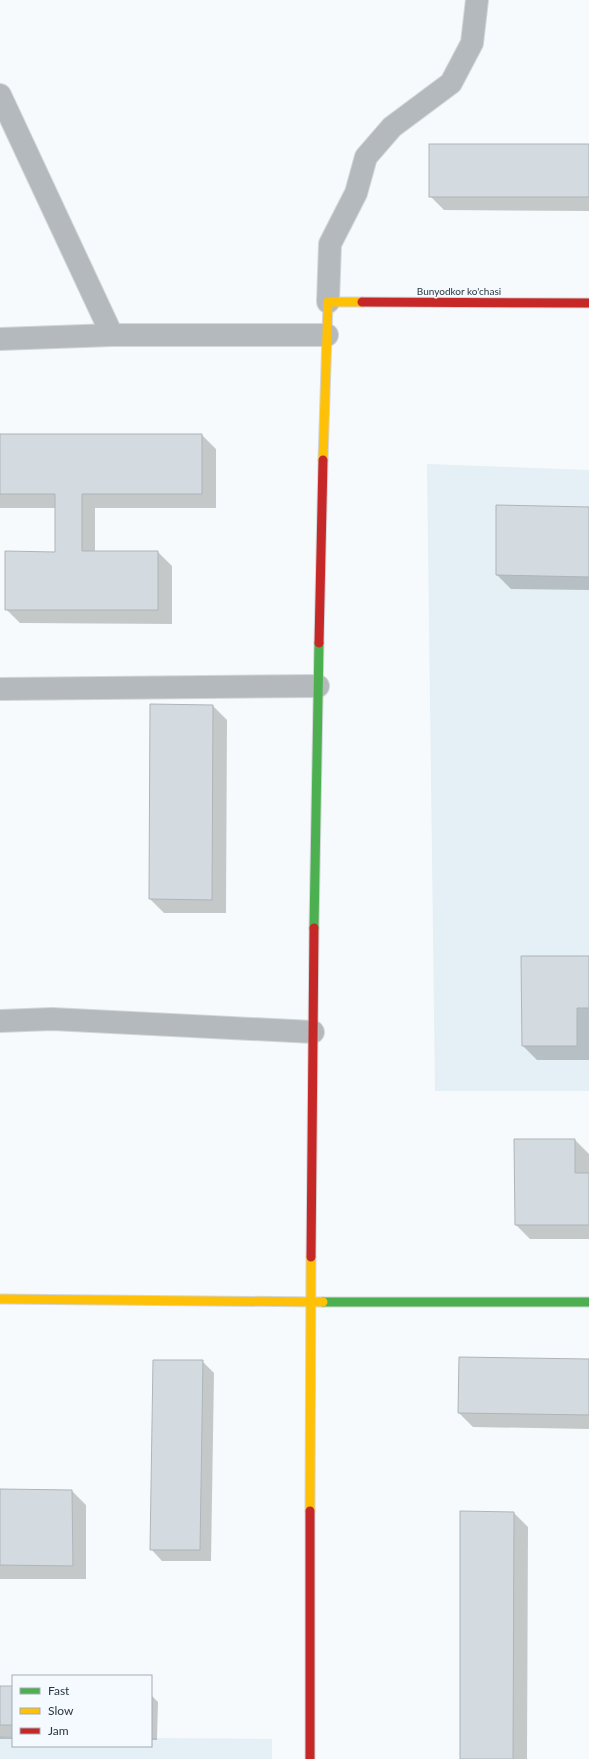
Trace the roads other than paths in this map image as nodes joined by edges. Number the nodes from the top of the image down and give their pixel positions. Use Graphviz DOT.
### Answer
graph roads {
  1 [pos="477,0"];
  2 [pos="0,95"];
  3 [pos="328,302"];
  4 [pos="589,303"];
  5 [pos="327,334"];
  6 [pos="112,335"];
  7 [pos="0,339"];
  8 [pos="318,686"];
  9 [pos="0,689"];
  10 [pos="0,1020"];
  11 [pos="313,1032"];
  12 [pos="0,1299"];
  13 [pos="311,1302"];
  14 [pos="589,1302"];
  15 [pos="310,1759"];
  1 -- 3 [label="street"];
  2 -- 6 [label="street"];
  3 -- 4 [label="main road, Bunyodkor ko'chasi"];
  3 -- 5 [label="main road"];
  5 -- 6 [label="street"];
  5 -- 8 [label="main road"];
  6 -- 7 [label="street"];
  8 -- 9 [label="street"];
  8 -- 11 [label="main road"];
  10 -- 11 [label="street"];
  11 -- 13 [label="main road"];
  12 -- 13 [label="main road"];
  13 -- 14 [label="main road"];
  13 -- 15 [label="main road"];
}
